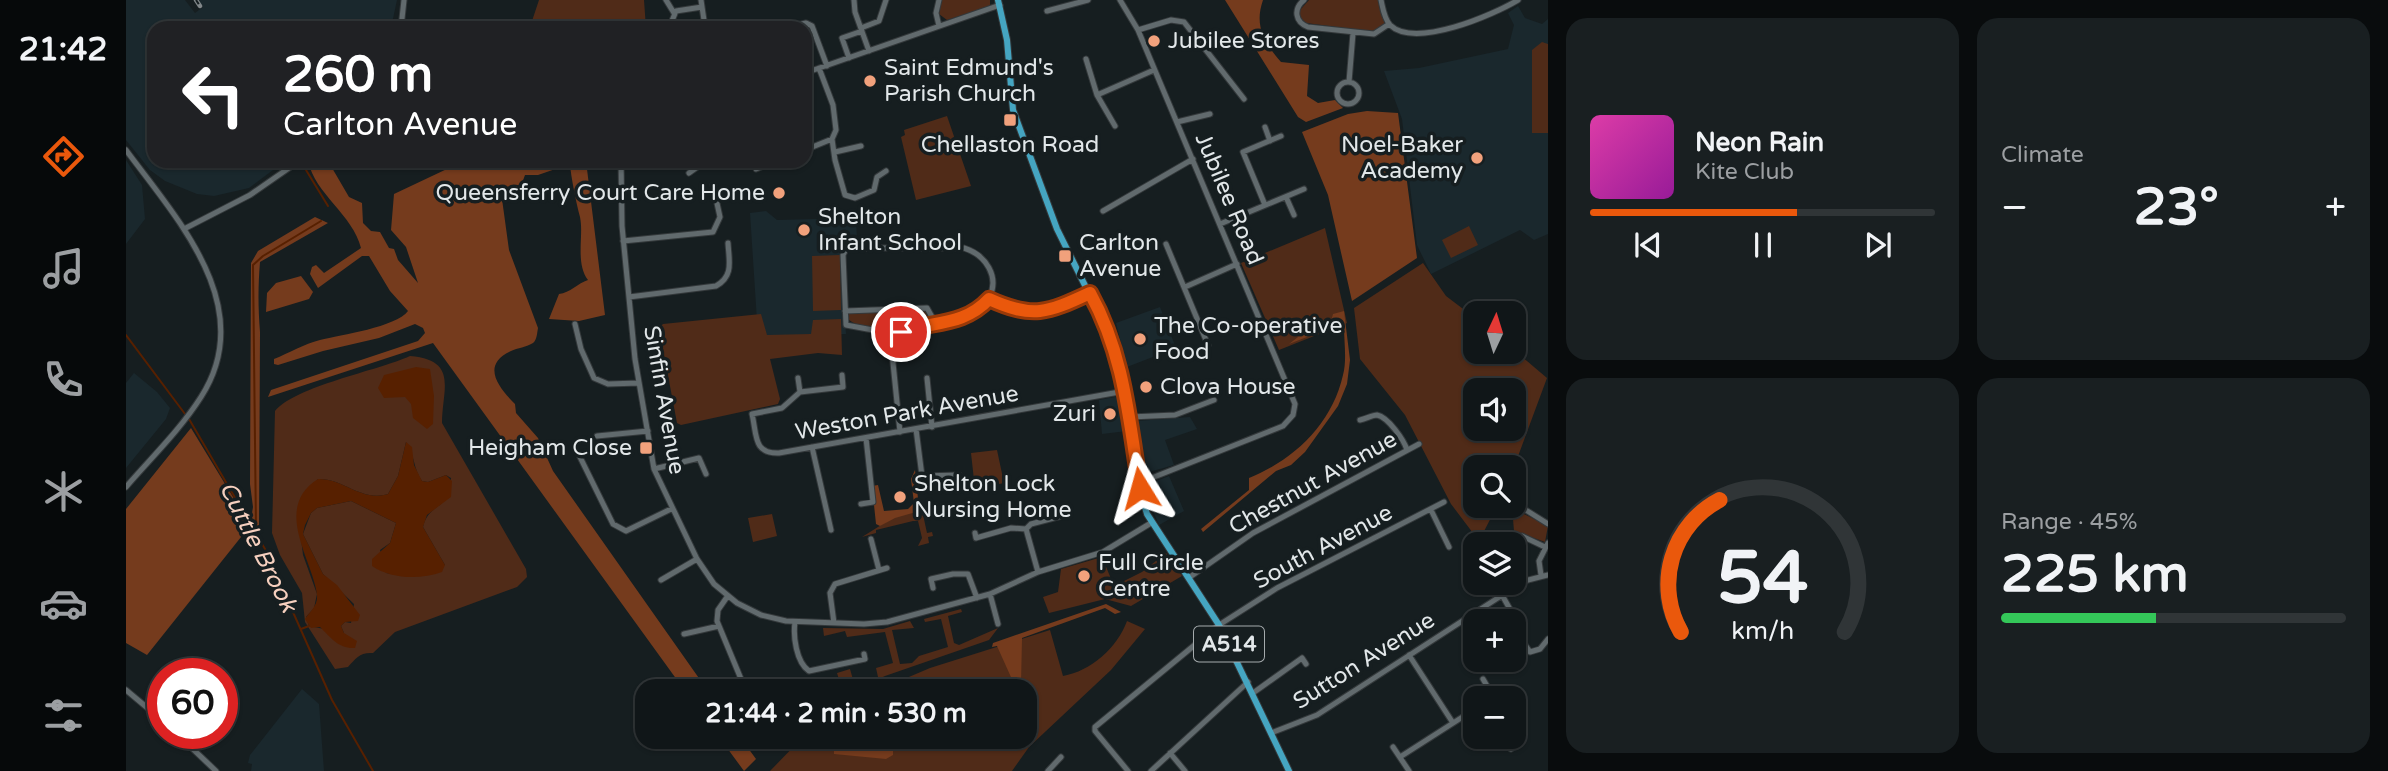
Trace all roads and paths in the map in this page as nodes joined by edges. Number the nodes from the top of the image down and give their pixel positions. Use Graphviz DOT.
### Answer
graph roads {
  1 [pos="404,0"];
  2 [pos="666,0"];
  3 [pos="854,0"];
  4 [pos="886,0"];
  5 [pos="939,0"];
  6 [pos="1088,0"];
  7 [pos="1120,0"];
  8 [pos="1304,0"];
  9 [pos="1381,0"];
  10 [pos="1518,0"];
  11 [pos="999,2"];
  12 [pos="701,3"];
  13 [pos="1047,11"];
  14 [pos="674,13"];
  15 [pos="402,21"];
  16 [pos="671,21"];
  17 [pos="704,21"];
  18 [pos="1390,24"];
  19 [pos="812,26"];
  20 [pos="939,26"];
  21 [pos="861,29"];
  22 [pos="1138,30"];
  23 [pos="1353,33"];
  24 [pos="869,51"];
  25 [pos="849,58"];
  26 [pos="1086,59"];
  27 [pos="827,66"];
  28 [pos="819,68"];
  29 [pos="812,70"];
  30 [pos="1154,70"];
  31 [pos="1349,82"];
  32 [pos="1097,95"];
  33 [pos="1244,99"];
  34 [pos="1210,114"];
  35 [pos="1177,122"];
  36 [pos="1115,126"];
  37 [pos="1265,127"];
  38 [pos="1281,136"];
  39 [pos="832,139"];
  40 [pos="1270,141"];
  41 [pos="861,146"];
  42 [pos="812,147"];
  43 [pos="126,150"];
  44 [pos="835,152"];
  45 [pos="1193,159"];
  46 [pos="289,168"];
  47 [pos="621,168"];
  48 [pos="696,168"];
  49 [pos="886,171"];
  50 [pos="689,173"];
  51 [pos="713,185"];
  52 [pos="1304,189"];
  53 [pos="1286,197"];
  54 [pos="1265,205"];
  55 [pos="1103,211"];
  56 [pos="1294,215"];
  57 [pos="1220,224"];
  58 [pos="184,229"];
  59 [pos="623,241"];
  60 [pos="728,243"];
  61 [pos="1166,244"];
  62 [pos="1237,264"];
  63 [pos="1185,287"];
  64 [pos="1090,293"];
  65 [pos="629,297"];
  66 [pos="989,299"];
  67 [pos="845,311"];
  68 [pos="575,324"];
  69 [pos="936,324"];
  70 [pos="891,343"];
  71 [pos="1208,345"];
  72 [pos="842,375"];
  73 [pos="798,378"];
  74 [pos="927,379"];
  75 [pos="639,383"];
  76 [pos="1125,391"];
  77 [pos="800,392"];
  78 [pos="1214,400"];
  79 [pos="1130,417"];
  80 [pos="1360,420"];
  81 [pos="932,427"];
  82 [pos="916,429"];
  83 [pos="648,431"];
  84 [pos="900,432"];
  85 [pos="597,436"];
  86 [pos="866,438"];
  87 [pos="1419,444"];
  88 [pos="812,447"];
  89 [pos="1407,450"];
  90 [pos="579,454"];
  91 [pos="654,469"];
  92 [pos="706,474"];
  93 [pos="958,475"];
  94 [pos="1139,483"];
  95 [pos="126,487"];
  96 [pos="1444,502"];
  97 [pos="861,504"];
  98 [pos="671,509"];
  99 [pos="1430,510"];
  100 [pos="1526,510"];
  101 [pos="1069,514"];
  102 [pos="1151,523"];
  103 [pos="1548,524"];
  104 [pos="1026,529"];
  105 [pos="831,530"];
  106 [pos="975,533"];
  107 [pos="1526,538"];
  108 [pos="871,539"];
  109 [pos="1546,545"];
  110 [pos="1449,547"];
  111 [pos="697,559"];
  112 [pos="887,568"];
  113 [pos="879,570"];
  114 [pos="1038,572"];
  115 [pos="1541,575"];
  116 [pos="1548,575"];
  117 [pos="1190,577"];
  118 [pos="661,580"];
  119 [pos="1526,580"];
  120 [pos="933,588"];
  121 [pos="990,594"];
  122 [pos="1502,595"];
  123 [pos="727,597"];
  124 [pos="977,598"];
  125 [pos="1510,609"];
  126 [pos="795,621"];
  127 [pos="834,623"];
  128 [pos="998,624"];
  129 [pos="1219,625"];
  130 [pos="719,626"];
  131 [pos="684,634"];
  132 [pos="1548,639"];
  133 [pos="1526,646"];
  134 [pos="864,654"];
  135 [pos="1409,655"];
  136 [pos="1306,664"];
  137 [pos="741,679"];
  138 [pos="1483,679"];
  139 [pos="1248,682"];
  140 [pos="1487,686"];
  141 [pos="126,690"];
  142 [pos="1253,692"];
  143 [pos="147,708"];
  144 [pos="1463,717"];
  145 [pos="1453,723"];
  146 [pos="1271,733"];
  147 [pos="1393,747"];
  148 [pos="193,749"];
  149 [pos="1170,753"];
  150 [pos="1061,757"];
  151 [pos="1400,757"];
  152 [pos="1044,762"];
  153 [pos="1049,769"];
  154 [pos="216,771"];
  155 [pos="1128,771"];
  156 [pos="1151,771"];
  157 [pos="1185,771"];
  158 [pos="1289,771"];
  159 [pos="1409,771"];
  1 -- 15 [label="street"];
  2 -- 14 [label="street"];
  3 -- 21 [label="street"];
  4 -- 21 [label="street"];
  5 -- 20 [label="street"];
  6 -- 13 [label="street"];
  7 -- 22 [label="street, Jubilee Road"];
  8 -- 23 [label="street"];
  9 -- 18 [label="street"];
  10 -- 18 [label="street"];
  11 -- 20 [label="street"];
  11 -- 64 [label="main road, A514"];
  12 -- 14 [label="street"];
  12 -- 17 [label="street"];
  14 -- 16 [label="street"];
  18 -- 23 [label="street"];
  19 -- 27 [label="street"];
  20 -- 24 [label="street"];
  21 -- 24 [label="street"];
  21 -- 25 [label="street"];
  22 -- 30 [label="street, Jubilee Road"];
  22 -- 33 [label="street"];
  23 -- 31 [label="street"];
  24 -- 25 [label="street"];
  25 -- 27 [label="street"];
  26 -- 32 [label="street"];
  27 -- 28 [label="street"];
  28 -- 29 [label="street"];
  28 -- 39 [label="street"];
  30 -- 32 [label="street"];
  30 -- 35 [label="street, Jubilee Road"];
  31 -- 31 [label="street"];
  32 -- 36 [label="street"];
  34 -- 35 [label="street"];
  35 -- 45 [label="street, Jubilee Road"];
  37 -- 40 [label="street"];
  38 -- 40 [label="street"];
  39 -- 42 [label="street"];
  39 -- 44 [label="street"];
  40 -- 54 [label="street"];
  41 -- 44 [label="street"];
  43 -- 58 [label="street"];
  44 -- 49 [label="street"];
  45 -- 55 [label="street"];
  45 -- 57 [label="street, Jubilee Road"];
  46 -- 58 [label="street"];
  47 -- 59 [label="street, Sinfin Avenue"];
  48 -- 50 [label="street"];
  51 -- 59 [label="street"];
  52 -- 53 [label="street"];
  53 -- 54 [label="street"];
  53 -- 56 [label="street"];
  54 -- 57 [label="street"];
  57 -- 62 [label="street, Jubilee Road"];
  58 -- 95 [label="street"];
  59 -- 65 [label="street, Sinfin Avenue"];
  60 -- 65 [label="street"];
  61 -- 63 [label="street"];
  62 -- 63 [label="street"];
  62 -- 94 [label="street, Jubilee Road"];
  63 -- 71 [label="street"];
  64 -- 66 [label="street"];
  64 -- 76 [label="main road, A514"];
  65 -- 75 [label="street, Sinfin Avenue"];
  66 -- 67 [label="street"];
  66 -- 69 [label="street"];
  67 -- 69 [label="street"];
  67 -- 70 [label="street"];
  68 -- 75 [label="street"];
  69 -- 70 [label="street"];
  70 -- 84 [label="street"];
  72 -- 77 [label="street"];
  73 -- 77 [label="street"];
  74 -- 81 [label="street"];
  75 -- 83 [label="street, Sinfin Avenue"];
  76 -- 79 [label="main road, A514"];
  76 -- 81 [label="street, Weston Park Avenue"];
  77 -- 88 [label="street, Weston Park Avenue"];
  78 -- 79 [label="street"];
  79 -- 94 [label="main road, A514"];
  80 -- 89 [label="street"];
  81 -- 82 [label="street, Weston Park Avenue"];
  82 -- 84 [label="street, Weston Park Avenue"];
  82 -- 93 [label="street"];
  83 -- 85 [label="street"];
  83 -- 91 [label="street, Sinfin Avenue"];
  84 -- 86 [label="street, Weston Park Avenue"];
  86 -- 88 [label="street, Weston Park Avenue"];
  86 -- 97 [label="street"];
  87 -- 89 [label="street, Chestnut Avenue"];
  88 -- 105 [label="street"];
  89 -- 117 [label="street, Chestnut Avenue"];
  90 -- 98 [label="street"];
  91 -- 92 [label="street"];
  91 -- 98 [label="street, Sinfin Avenue"];
  94 -- 102 [label="main road, A514"];
  96 -- 99 [label="street, South Avenue"];
  98 -- 111 [label="street, Sinfin Avenue"];
  99 -- 110 [label="street"];
  99 -- 129 [label="street, South Avenue"];
  100 -- 103 [label="street"];
  101 -- 104 [label="street"];
  102 -- 114 [label="street, Sinfin Avenue"];
  102 -- 117 [label="main road, A514"];
  104 -- 106 [label="street"];
  104 -- 114 [label="street"];
  107 -- 109 [label="street"];
  108 -- 113 [label="street"];
  109 -- 115 [label="street"];
  111 -- 118 [label="street"];
  111 -- 123 [label="street, Sinfin Avenue"];
  112 -- 113 [label="street"];
  113 -- 127 [label="street"];
  114 -- 121 [label="street, Sinfin Avenue"];
  115 -- 116 [label="street, Sutton Avenue"];
  115 -- 119 [label="street, Sutton Avenue"];
  117 -- 129 [label="main road, A514"];
  120 -- 124 [label="street"];
  121 -- 124 [label="street, Sinfin Avenue"];
  121 -- 128 [label="street"];
  122 -- 125 [label="street"];
  122 -- 135 [label="street, Sutton Avenue"];
  123 -- 126 [label="street, Sinfin Avenue"];
  123 -- 130 [label="street"];
  124 -- 127 [label="street, Sinfin Avenue"];
  126 -- 127 [label="street, Sinfin Avenue"];
  126 -- 134 [label="street"];
  129 -- 139 [label="main road, A514"];
  129 -- 155 [label="street, South Avenue"];
  130 -- 131 [label="street"];
  130 -- 137 [label="street"];
  132 -- 133 [label="street"];
  135 -- 145 [label="street"];
  135 -- 146 [label="street, Sutton Avenue"];
  136 -- 142 [label="street"];
  138 -- 140 [label="street"];
  139 -- 142 [label="main road, A514"];
  139 -- 149 [label="street"];
  141 -- 143 [label="street"];
  142 -- 146 [label="main road, A514"];
  144 -- 145 [label="street"];
  145 -- 151 [label="street"];
  146 -- 158 [label="main road, A514"];
  147 -- 151 [label="street"];
  148 -- 154 [label="street"];
  149 -- 156 [label="street"];
  149 -- 157 [label="street"];
  150 -- 153 [label="street"];
  151 -- 159 [label="street"];
  152 -- 153 [label="street"];
}
